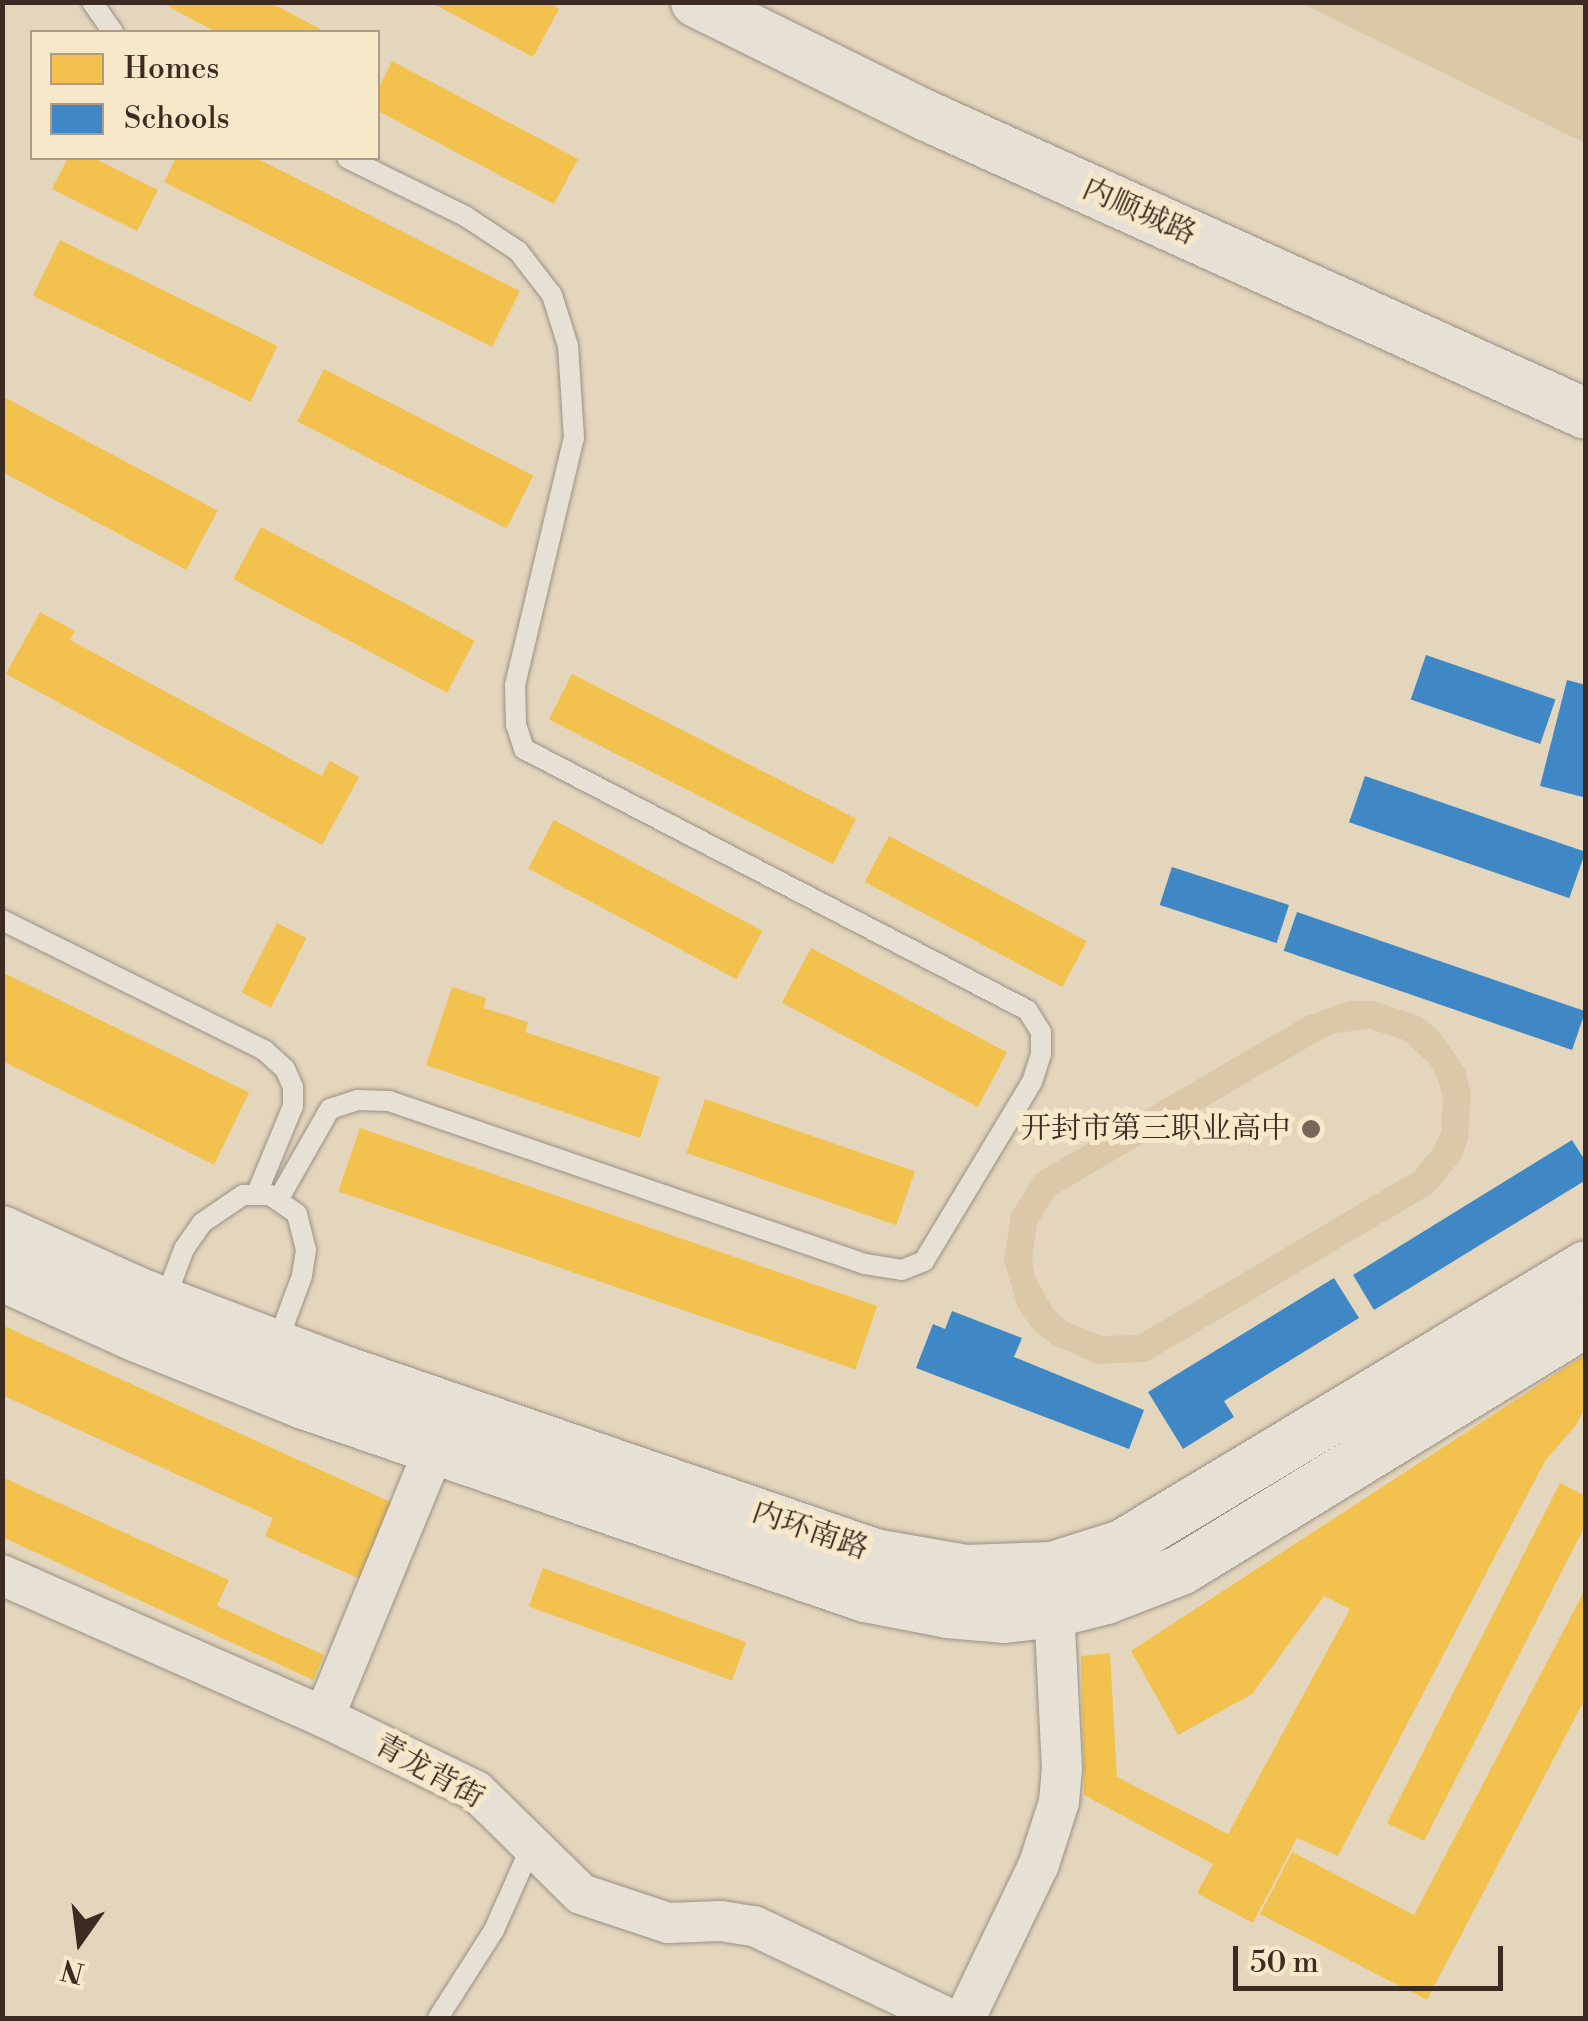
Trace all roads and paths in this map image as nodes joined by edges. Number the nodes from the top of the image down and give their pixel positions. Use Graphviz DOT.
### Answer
graph roads {
  1 [pos="92,2"];
  2 [pos="696,2"];
  3 [pos="112,30"];
  4 [pos="352,160"];
  5 [pos="1586,414"];
  6 [pos="2,920"];
  7 [pos="292,1106"];
  8 [pos="320,1119"];
  9 [pos="257,1193"];
  10 [pos="278,1200"];
  11 [pos="2,1231"];
  12 [pos="1586,1266"];
  13 [pos="2,1276"];
  14 [pos="164,1302"];
  15 [pos="1586,1322"];
  16 [pos="276,1345"];
  17 [pos="435,1448"];
  18 [pos="2,1575"];
  19 [pos="1054,1590"];
  20 [pos="324,1716"];
  21 [pos="530,1847"];
  22 [pos="879,2003"];
  23 [pos="438,2018"];
  24 [pos="948,2018"];
  25 [pos="965,2018"];
  1 -- 3 [label="lane"];
  2 -- 5 [label="street, 内顺城路"];
  4 -- 8 [label="lane"];
  6 -- 7 [label="lane"];
  7 -- 8 [label="lane"];
  7 -- 9 [label="lane"];
  8 -- 10 [label="lane"];
  9 -- 10 [label="lane"];
  9 -- 14 [label="lane"];
  10 -- 16 [label="lane"];
  11 -- 14 [label="street, 内环南路"];
  12 -- 19 [label="street, 内环南路"];
  13 -- 17 [label="street, 内环南路"];
  14 -- 16 [label="street, 内环南路"];
  15 -- 19 [label="street, 内环南路"];
  16 -- 19 [label="street, 内环南路"];
  17 -- 19 [label="street, 内环南路"];
  17 -- 20 [label="street"];
  18 -- 20 [label="street, 青龙背街"];
  19 -- 25 [label="street"];
  20 -- 21 [label="street, 青龙背街"];
  21 -- 22 [label="street, 青龙背街"];
  21 -- 23 [label="lane"];
  22 -- 24 [label="street, 青龙背街"];
}
